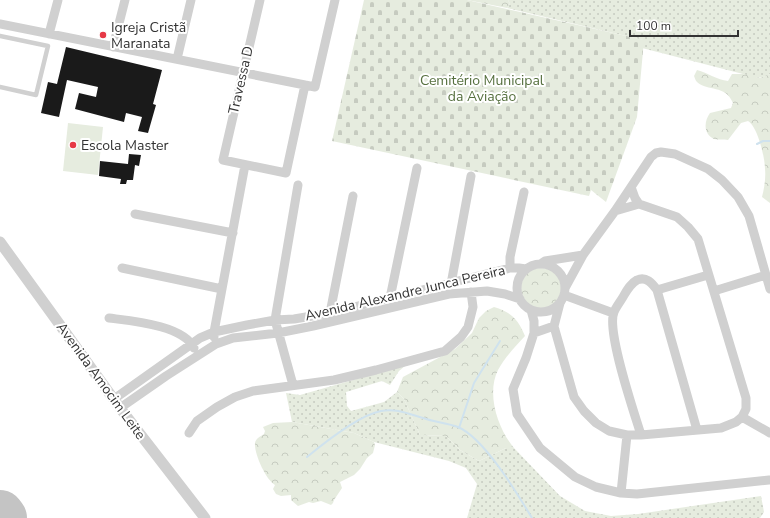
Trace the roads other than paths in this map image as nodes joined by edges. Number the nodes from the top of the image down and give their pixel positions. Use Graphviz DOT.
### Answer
graph roads {
  1 [pos="58,0"];
  2 [pos="125,0"];
  3 [pos="192,0"];
  4 [pos="260,0"];
  5 [pos="334,0"];
  6 [pos="0,24"];
  7 [pos="49,34"];
  8 [pos="0,36"];
  9 [pos="113,47"];
  10 [pos="177,59"];
  11 [pos="243,72"];
  12 [pos="305,85"];
  13 [pos="0,88"];
  14 [pos="245,165"];
  15 [pos="417,168"];
  16 [pos="471,176"];
  17 [pos="298,185"];
  18 [pos="631,187"];
  19 [pos="524,192"];
  20 [pos="353,196"];
  21 [pos="639,204"];
  22 [pos="615,212"];
  23 [pos="135,214"];
  24 [pos="233,233"];
  25 [pos="0,242"];
  26 [pos="583,255"];
  27 [pos="541,264"];
  28 [pos="122,268"];
  29 [pos="510,268"];
  30 [pos="526,269"];
  31 [pos="708,275"];
  32 [pos="766,275"];
  33 [pos="451,284"];
  34 [pos="222,289"];
  35 [pos="770,289"];
  36 [pos="657,290"];
  37 [pos="714,291"];
  38 [pos="470,292"];
  39 [pos="563,295"];
  40 [pos="390,298"];
  41 [pos="520,299"];
  42 [pos="531,310"];
  43 [pos="544,312"];
  44 [pos="330,313"];
  45 [pos="613,313"];
  46 [pos="109,318"];
  47 [pos="275,320"];
  48 [pos="553,327"];
  49 [pos="214,332"];
  50 [pos="278,333"];
  51 [pos="534,333"];
  52 [pos="192,344"];
  53 [pos="216,344"];
  54 [pos="197,356"];
  55 [pos="292,385"];
  56 [pos="117,404"];
  57 [pos="742,417"];
  58 [pos="697,430"];
  59 [pos="189,433"];
  60 [pos="770,433"];
  61 [pos="627,435"];
  62 [pos="641,435"];
  63 [pos="770,481"];
  64 [pos="621,493"];
  65 [pos="205,518"];
  1 -- 7 [label="street"];
  2 -- 9 [label="street"];
  3 -- 10 [label="street"];
  4 -- 11 [label="street, Travessa D"];
  5 -- 12 [label="street"];
  6 -- 7 [label="street"];
  7 -- 9 [label="street"];
  8 -- 13 [label="lane"];
  9 -- 10 [label="street"];
  10 -- 11 [label="street"];
  11 -- 12 [label="street"];
  11 -- 14 [label="street, Travessa D"];
  12 -- 14 [label="street"];
  14 -- 24 [label="street"];
  15 -- 40 [label="street"];
  16 -- 33 [label="street"];
  17 -- 47 [label="street"];
  18 -- 21 [label="street"];
  18 -- 22 [label="street"];
  18 -- 32 [label="street"];
  19 -- 29 [label="street"];
  20 -- 44 [label="street"];
  21 -- 22 [label="street"];
  21 -- 31 [label="street"];
  22 -- 26 [label="street"];
  23 -- 24 [label="street"];
  24 -- 34 [label="street"];
  25 -- 56 [label="street, Avenida Amocim Leite"];
  26 -- 27 [label="street"];
  26 -- 39 [label="street"];
  27 -- 30 [label="street"];
  27 -- 39 [label="street"];
  28 -- 34 [label="street"];
  29 -- 30 [label="street, Avenida Alexandre Junca Pereira"];
  29 -- 33 [label="street, Avenida Alexandre Junca Pereira"];
  30 -- 41 [label="street"];
  31 -- 36 [label="street"];
  31 -- 37 [label="street"];
  32 -- 35 [label="street"];
  32 -- 37 [label="street"];
  33 -- 40 [label="street, Avenida Alexandre Junca Pereira"];
  34 -- 49 [label="street"];
  36 -- 45 [label="street"];
  36 -- 58 [label="street"];
  37 -- 57 [label="street"];
  38 -- 41 [label="street, Avenida Alexandre Junca Pereira"];
  38 -- 50 [label="street, Avenida Alexandre Junca Pereira"];
  38 -- 55 [label="street"];
  39 -- 43 [label="street"];
  39 -- 45 [label="street"];
  39 -- 48 [label="street"];
  40 -- 44 [label="street, Avenida Alexandre Junca Pereira"];
  41 -- 42 [label="street"];
  42 -- 43 [label="street"];
  42 -- 51 [label="street"];
  43 -- 48 [label="street"];
  44 -- 47 [label="street, Avenida Alexandre Junca Pereira"];
  45 -- 62 [label="street"];
  46 -- 52 [label="street"];
  47 -- 49 [label="street, Avenida Alexandre Junca Pereira"];
  47 -- 50 [label="street"];
  48 -- 51 [label="street"];
  48 -- 61 [label="street"];
  49 -- 52 [label="street, Avenida Alexandre Junca Pereira"];
  49 -- 53 [label="street"];
  50 -- 53 [label="street, Avenida Alexandre Junca Pereira"];
  50 -- 55 [label="street"];
  51 -- 64 [label="street"];
  52 -- 54 [label="street"];
  52 -- 56 [label="street, Avenida Alexandre Junca Pereira"];
  53 -- 54 [label="street, Avenida Alexandre Junca Pereira"];
  54 -- 56 [label="street, Avenida Alexandre Junca Pereira"];
  55 -- 59 [label="street"];
  56 -- 65 [label="street, Avenida Amocim Leite"];
  57 -- 58 [label="street"];
  57 -- 60 [label="street"];
  58 -- 62 [label="street"];
  61 -- 62 [label="street"];
  61 -- 64 [label="street"];
  63 -- 64 [label="street"];
}
